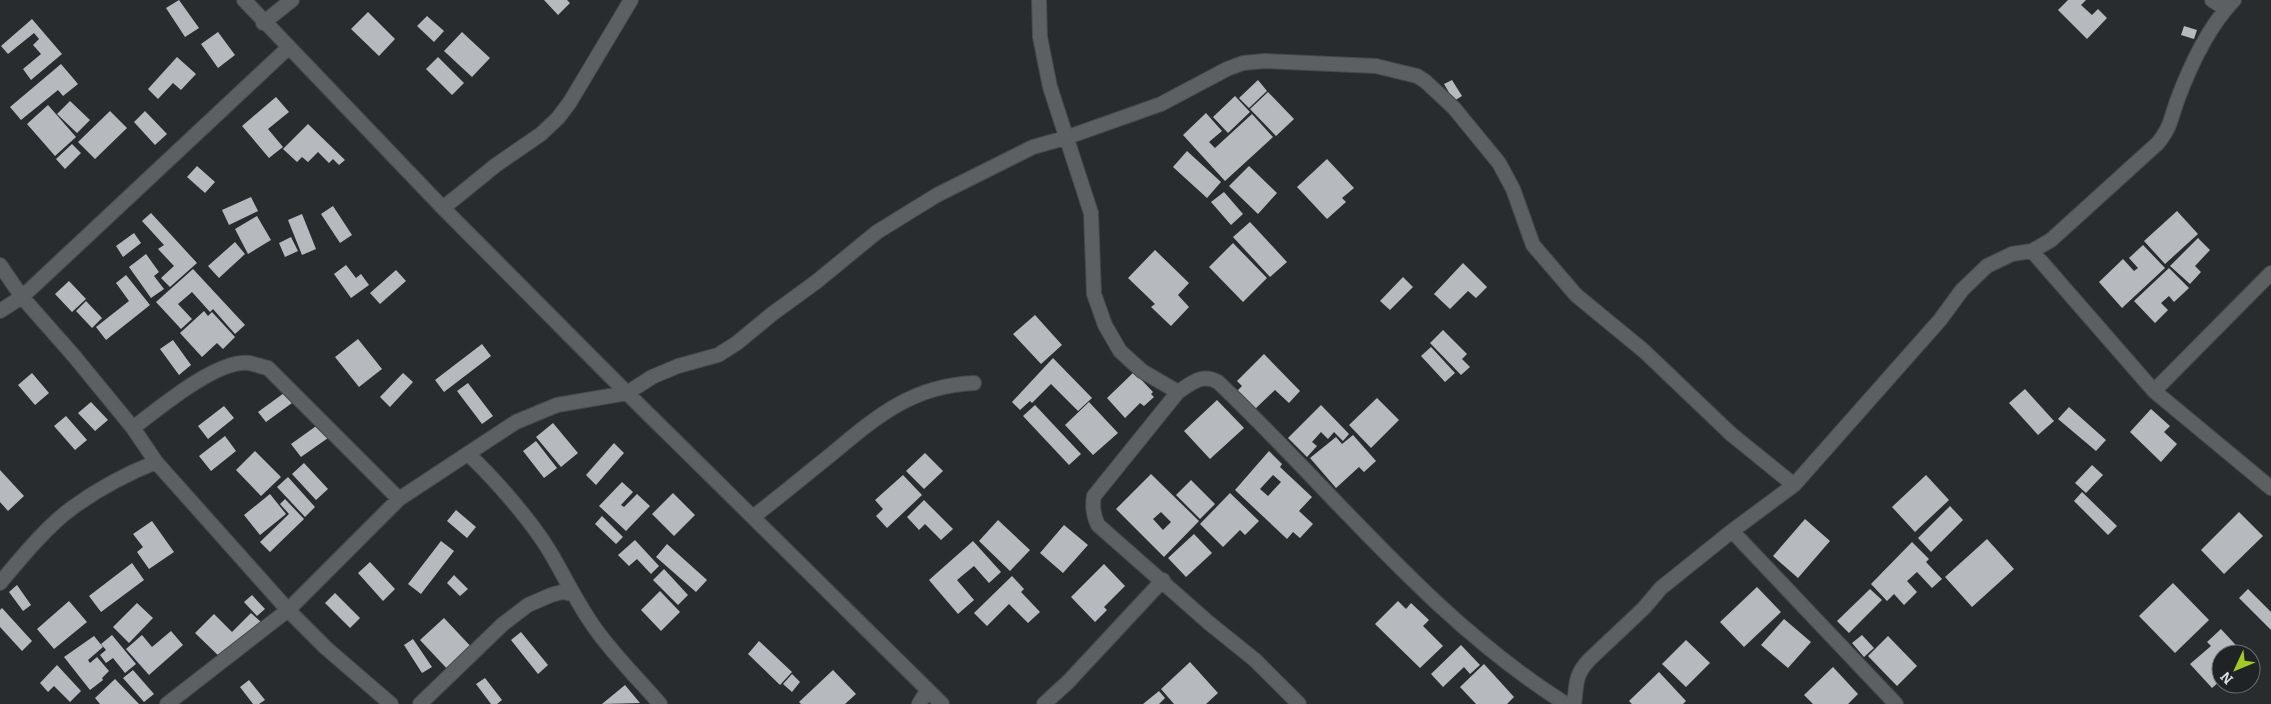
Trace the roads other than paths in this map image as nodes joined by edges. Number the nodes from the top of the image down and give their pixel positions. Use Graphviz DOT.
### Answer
graph roads {
  1 [pos="244,0"];
  2 [pos="292,0"];
  3 [pos="631,0"];
  4 [pos="1039,0"];
  5 [pos="2212,0"];
  6 [pos="2230,4"];
  7 [pos="264,22"];
  8 [pos="288,48"];
  9 [pos="1065,138"];
  10 [pos="443,208"];
  11 [pos="2032,251"];
  12 [pos="0,265"];
  13 [pos="2271,274"];
  14 [pos="22,298"];
  15 [pos="0,311"];
  16 [pos="974,383"];
  17 [pos="2154,391"];
  18 [pos="1178,392"];
  19 [pos="627,393"];
  20 [pos="133,428"];
  21 [pos="468,454"];
  22 [pos="156,462"];
  23 [pos="1794,486"];
  24 [pos="2271,488"];
  25 [pos="400,499"];
  26 [pos="753,517"];
  27 [pos="1732,531"];
  28 [pos="1162,580"];
  29 [pos="0,583"];
  30 [pos="572,594"];
  31 [pos="288,610"];
  32 [pos="927,691"];
  33 [pos="167,704"];
  34 [pos="391,704"];
  35 [pos="420,704"];
  36 [pos="660,704"];
  37 [pos="919,704"];
  38 [pos="942,704"];
  39 [pos="1044,704"];
  40 [pos="1299,704"];
  41 [pos="1566,704"];
  42 [pos="1574,704"];
  43 [pos="1896,704"];
  1 -- 7 [label="street"];
  2 -- 7 [label="street"];
  3 -- 10 [label="street"];
  4 -- 9 [label="street"];
  5 -- 6 [label="street"];
  6 -- 11 [label="street"];
  7 -- 8 [label="street"];
  8 -- 10 [label="street"];
  8 -- 14 [label="street"];
  9 -- 18 [label="street"];
  9 -- 19 [label="street"];
  9 -- 23 [label="street"];
  10 -- 19 [label="street"];
  11 -- 17 [label="street"];
  11 -- 23 [label="street"];
  12 -- 14 [label="street"];
  13 -- 17 [label="street"];
  14 -- 15 [label="street"];
  14 -- 20 [label="street"];
  16 -- 26 [label="street"];
  17 -- 24 [label="street"];
  18 -- 28 [label="street"];
  18 -- 41 [label="street"];
  19 -- 21 [label="street"];
  19 -- 26 [label="street"];
  20 -- 22 [label="street"];
  20 -- 25 [label="street"];
  21 -- 25 [label="street"];
  21 -- 30 [label="street"];
  22 -- 29 [label="street"];
  22 -- 31 [label="street"];
  23 -- 27 [label="street"];
  25 -- 31 [label="street"];
  26 -- 32 [label="street"];
  27 -- 42 [label="street"];
  27 -- 43 [label="street"];
  28 -- 39 [label="street"];
  28 -- 40 [label="street"];
  30 -- 35 [label="street"];
  30 -- 36 [label="street"];
  31 -- 33 [label="street"];
  31 -- 34 [label="street"];
  32 -- 37 [label="street"];
  32 -- 38 [label="street"];
}
